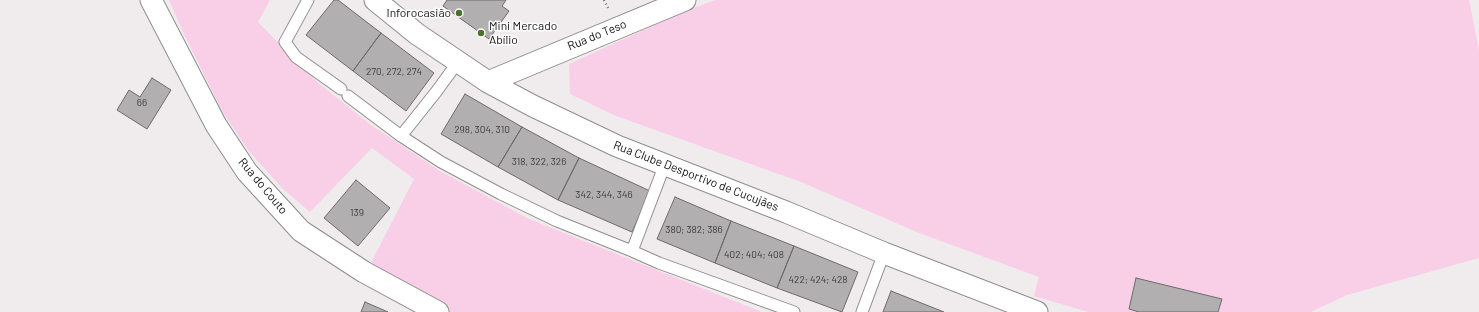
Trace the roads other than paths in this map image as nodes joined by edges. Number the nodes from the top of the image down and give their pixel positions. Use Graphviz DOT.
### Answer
graph roads {
  1 [pos="151,0"];
  2 [pos="308,0"];
  3 [pos="375,0"];
  4 [pos="685,0"];
  5 [pos="458,62"];
  6 [pos="488,82"];
  7 [pos="401,136"];
  8 [pos="665,164"];
  9 [pos="632,251"];
  10 [pos="884,253"];
  11 [pos="438,312"];
  12 [pos="794,312"];
  13 [pos="862,312"];
  14 [pos="1037,312"];
  1 -- 11 [label="street, Rua do Couto"];
  2 -- 7 [label="lane"];
  3 -- 5 [label="street, Rua Clube Desportivo de Cucujães"];
  4 -- 6 [label="street, Rua do Teso"];
  5 -- 6 [label="street, Rua Clube Desportivo de Cucujães"];
  5 -- 7 [label="lane"];
  6 -- 8 [label="street, Rua Clube Desportivo de Cucujães"];
  7 -- 9 [label="lane"];
  8 -- 9 [label="lane"];
  8 -- 10 [label="street, Rua Clube Desportivo de Cucujães"];
  9 -- 12 [label="lane"];
  10 -- 13 [label="lane"];
  10 -- 14 [label="street, Rua Clube Desportivo de Cucujães"];
}
